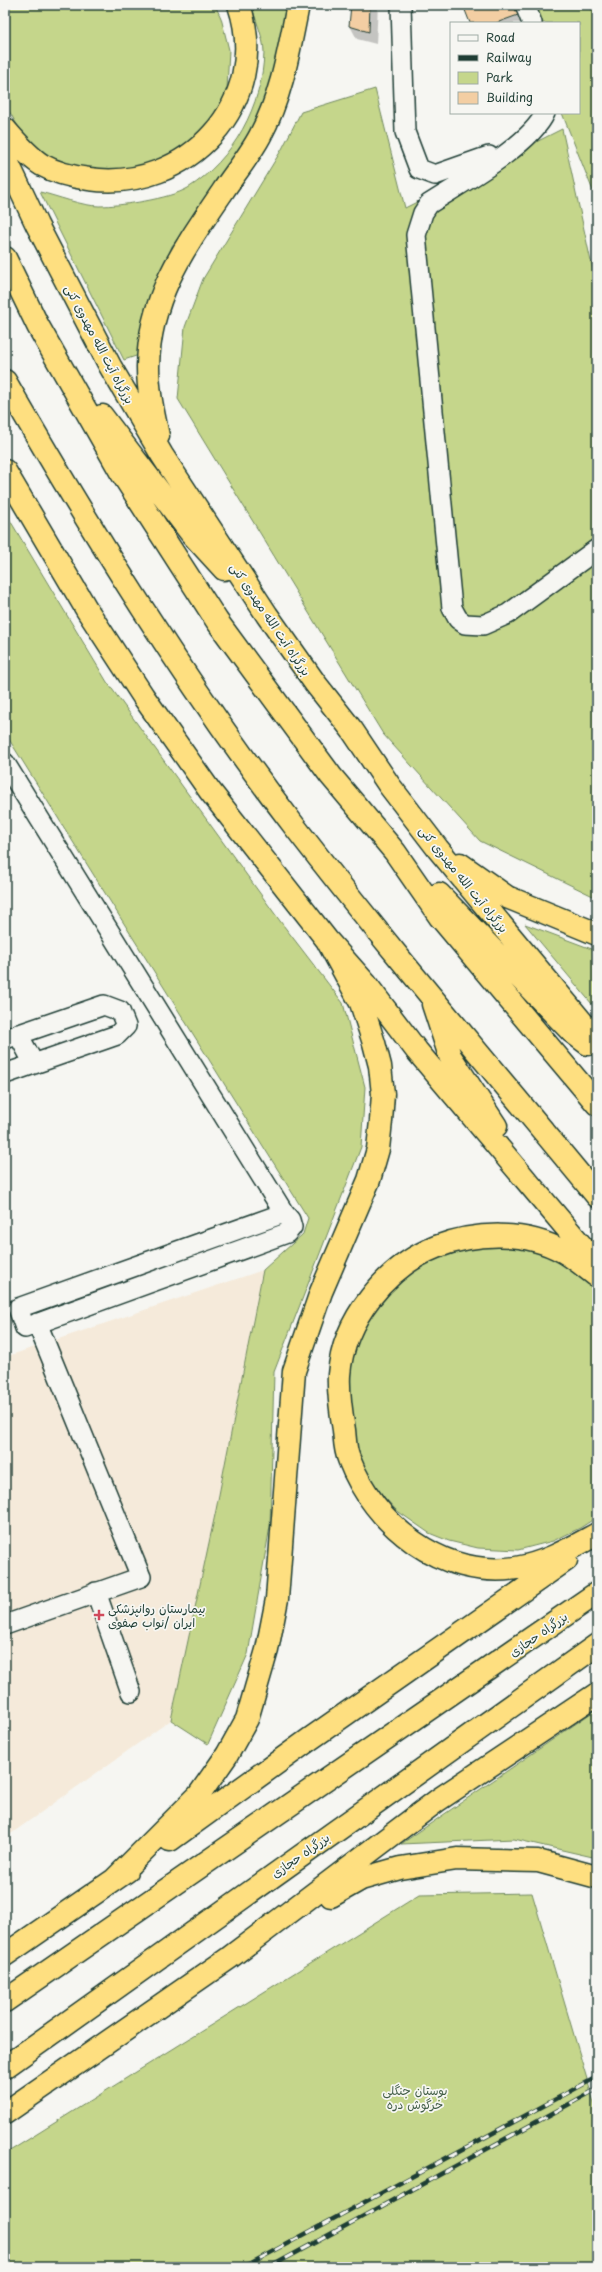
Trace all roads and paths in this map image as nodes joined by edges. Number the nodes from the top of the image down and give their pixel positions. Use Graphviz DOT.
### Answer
graph roads {
  1 [pos="239,5"];
  2 [pos="298,5"];
  3 [pos="401,5"];
  4 [pos="525,5"];
  5 [pos="532,22"];
  6 [pos="544,114"];
  7 [pos="5,129"];
  8 [pos="515,147"];
  9 [pos="5,157"];
  10 [pos="5,258"];
  11 [pos="58,360"];
  12 [pos="5,381"];
  13 [pos="162,455"];
  14 [pos="5,471"];
  15 [pos="10,483"];
  16 [pos="597,549"];
  17 [pos="267,615"];
  18 [pos="5,763"];
  19 [pos="438,849"];
  20 [pos="395,852"];
  21 [pos="597,934"];
  22 [pos="326,940"];
  23 [pos="429,992"];
  24 [pos="11,1036"];
  25 [pos="597,1040"];
  26 [pos="597,1050"];
  27 [pos="34,1064"];
  28 [pos="5,1074"];
  29 [pos="597,1104"];
  30 [pos="531,1185"];
  31 [pos="597,1196"];
  32 [pos="284,1213"];
  33 [pos="210,1240"];
  34 [pos="219,1258"];
  35 [pos="597,1264"];
  36 [pos="597,1276"];
  37 [pos="37,1323"];
  38 [pos="597,1534"];
  39 [pos="597,1539"];
  40 [pos="96,1592"];
  41 [pos="597,1593"];
  42 [pos="5,1625"];
  43 [pos="597,1645"];
  44 [pos="131,1692"];
  45 [pos="597,1694"];
  46 [pos="597,1877"];
  47 [pos="115,1879"];
  48 [pos="5,1955"];
  49 [pos="229,1958"];
  50 [pos="5,2001"];
  51 [pos="5,2067"];
  52 [pos="5,2113"];
  1 -- 7 [label="highway"];
  2 -- 13 [label="highway"];
  3 -- 8 [label="street"];
  4 -- 5 [label="street"];
  6 -- 8 [label="street"];
  8 -- 16 [label="street"];
  9 -- 13 [label="highway, بزرگراه آیت الله مهدوی کنی"];
  10 -- 11 [label="highway"];
  11 -- 17 [label="highway"];
  11 -- 20 [label="highway"];
  12 -- 23 [label="highway"];
  13 -- 17 [label="highway, بزرگراه آیت الله مهدوی کنی"];
  14 -- 15 [label="highway"];
  15 -- 22 [label="highway"];
  17 -- 19 [label="highway, بزرگراه آیت الله مهدوی کنی"];
  18 -- 32 [label="street"];
  19 -- 21 [label="highway"];
  19 -- 25 [label="highway, بزرگراه آیت الله مهدوی کنی"];
  20 -- 26 [label="highway"];
  20 -- 29 [label="highway"];
  22 -- 30 [label="highway"];
  22 -- 47 [label="highway"];
  23 -- 30 [label="highway"];
  23 -- 31 [label="highway"];
  24 -- 27 [label="street"];
  24 -- 27 [label="street"];
  27 -- 28 [label="street"];
  30 -- 35 [label="highway"];
  32 -- 33 [label="street"];
  32 -- 34 [label="street"];
  33 -- 34 [label="street"];
  33 -- 37 [label="street"];
  34 -- 37 [label="street"];
  36 -- 38 [label="highway"];
  37 -- 40 [label="street"];
  39 -- 47 [label="highway"];
  40 -- 42 [label="street"];
  40 -- 44 [label="street"];
  41 -- 50 [label="highway, بزرگراه حجازی"];
  43 -- 51 [label="highway, بزرگراه حجازی"];
  45 -- 49 [label="highway"];
  46 -- 49 [label="highway"];
  47 -- 48 [label="highway"];
  49 -- 52 [label="highway"];
}
